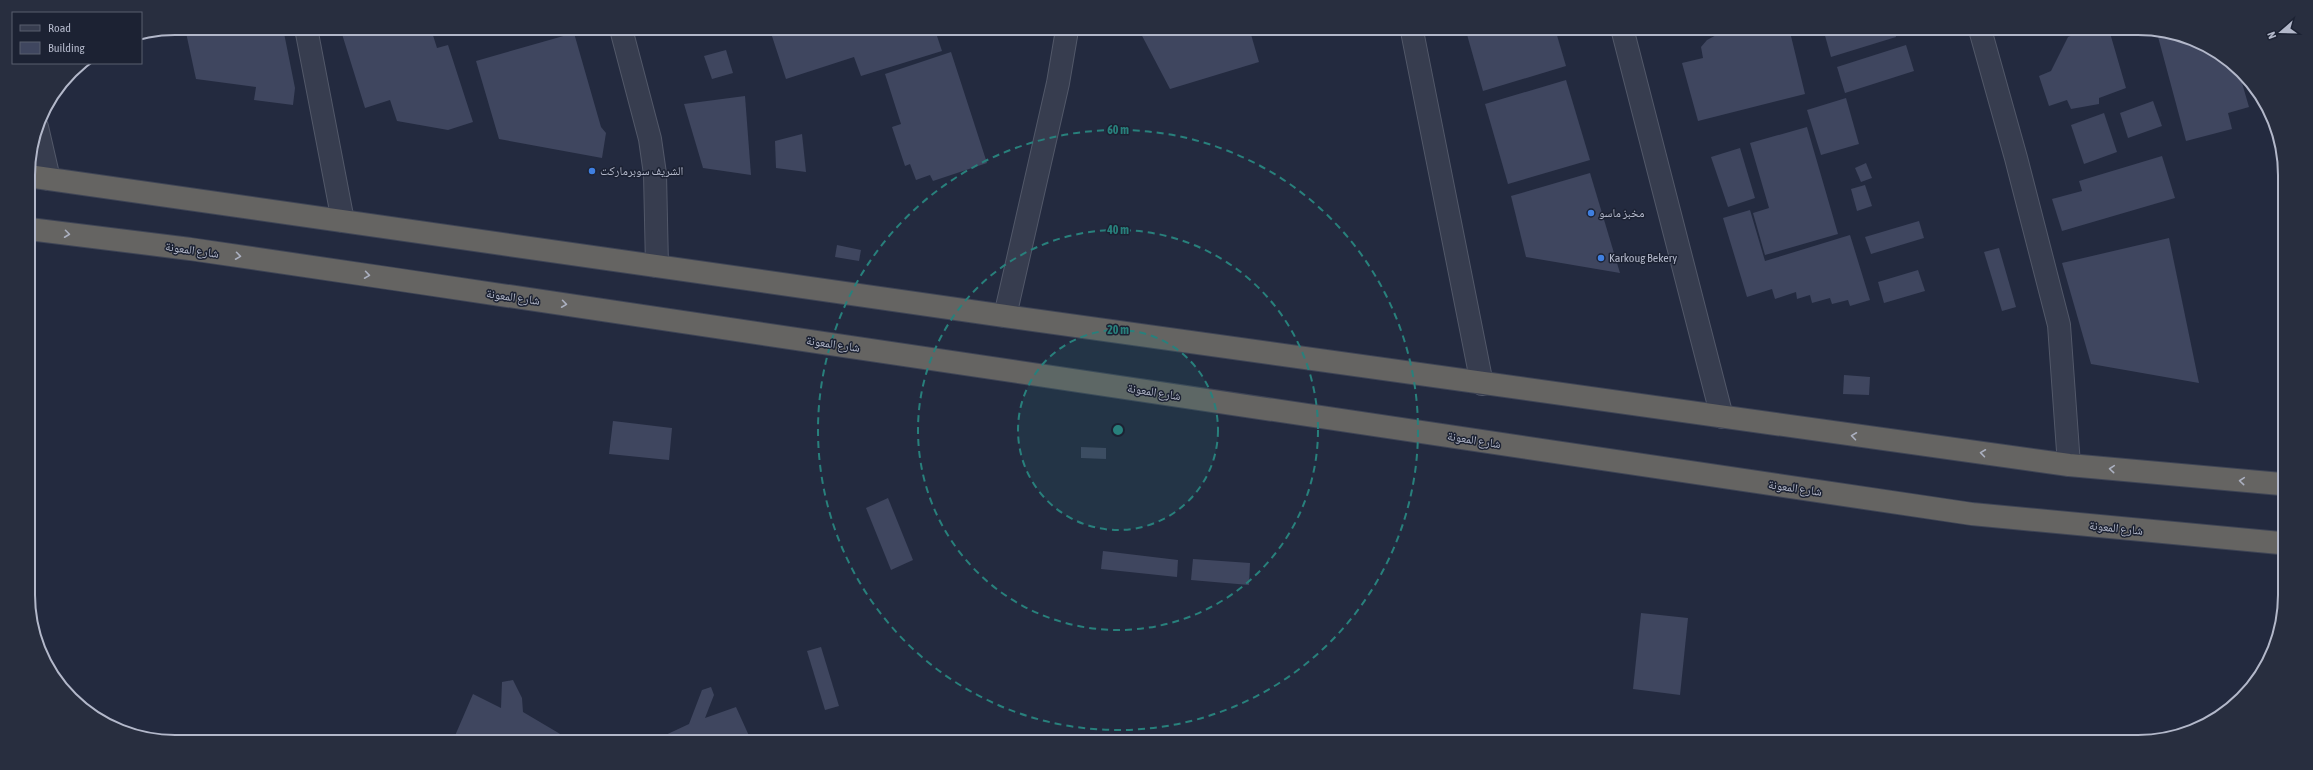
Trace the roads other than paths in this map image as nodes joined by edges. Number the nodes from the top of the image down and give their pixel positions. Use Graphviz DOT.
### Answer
graph roads {
  1 [pos="307,35"];
  2 [pos="623,35"];
  3 [pos="1066,35"];
  4 [pos="1413,35"];
  5 [pos="1624,35"];
  6 [pos="1982,35"];
  7 [pos="40,139"];
  8 [pos="35,177"];
  9 [pos="50,179"];
  10 [pos="343,220"];
  11 [pos="35,230"];
  12 [pos="657,266"];
  13 [pos="1005,316"];
  14 [pos="1482,384"];
  15 [pos="1722,418"];
  16 [pos="2069,465"];
  17 [pos="2278,484"];
  18 [pos="2278,543"];
  1 -- 10 [label="street"];
  2 -- 12 [label="street"];
  3 -- 13 [label="street"];
  4 -- 14 [label="street"];
  5 -- 15 [label="street"];
  6 -- 16 [label="street"];
  7 -- 9 [label="street"];
  8 -- 9 [label="highway"];
  9 -- 10 [label="highway"];
  10 -- 12 [label="highway"];
  11 -- 18 [label="highway, شارع المعونة, one-way"];
  12 -- 13 [label="highway"];
  13 -- 14 [label="highway"];
  14 -- 15 [label="highway"];
  16 -- 15 [label="highway, one-way"];
  17 -- 16 [label="highway, one-way"];
}
